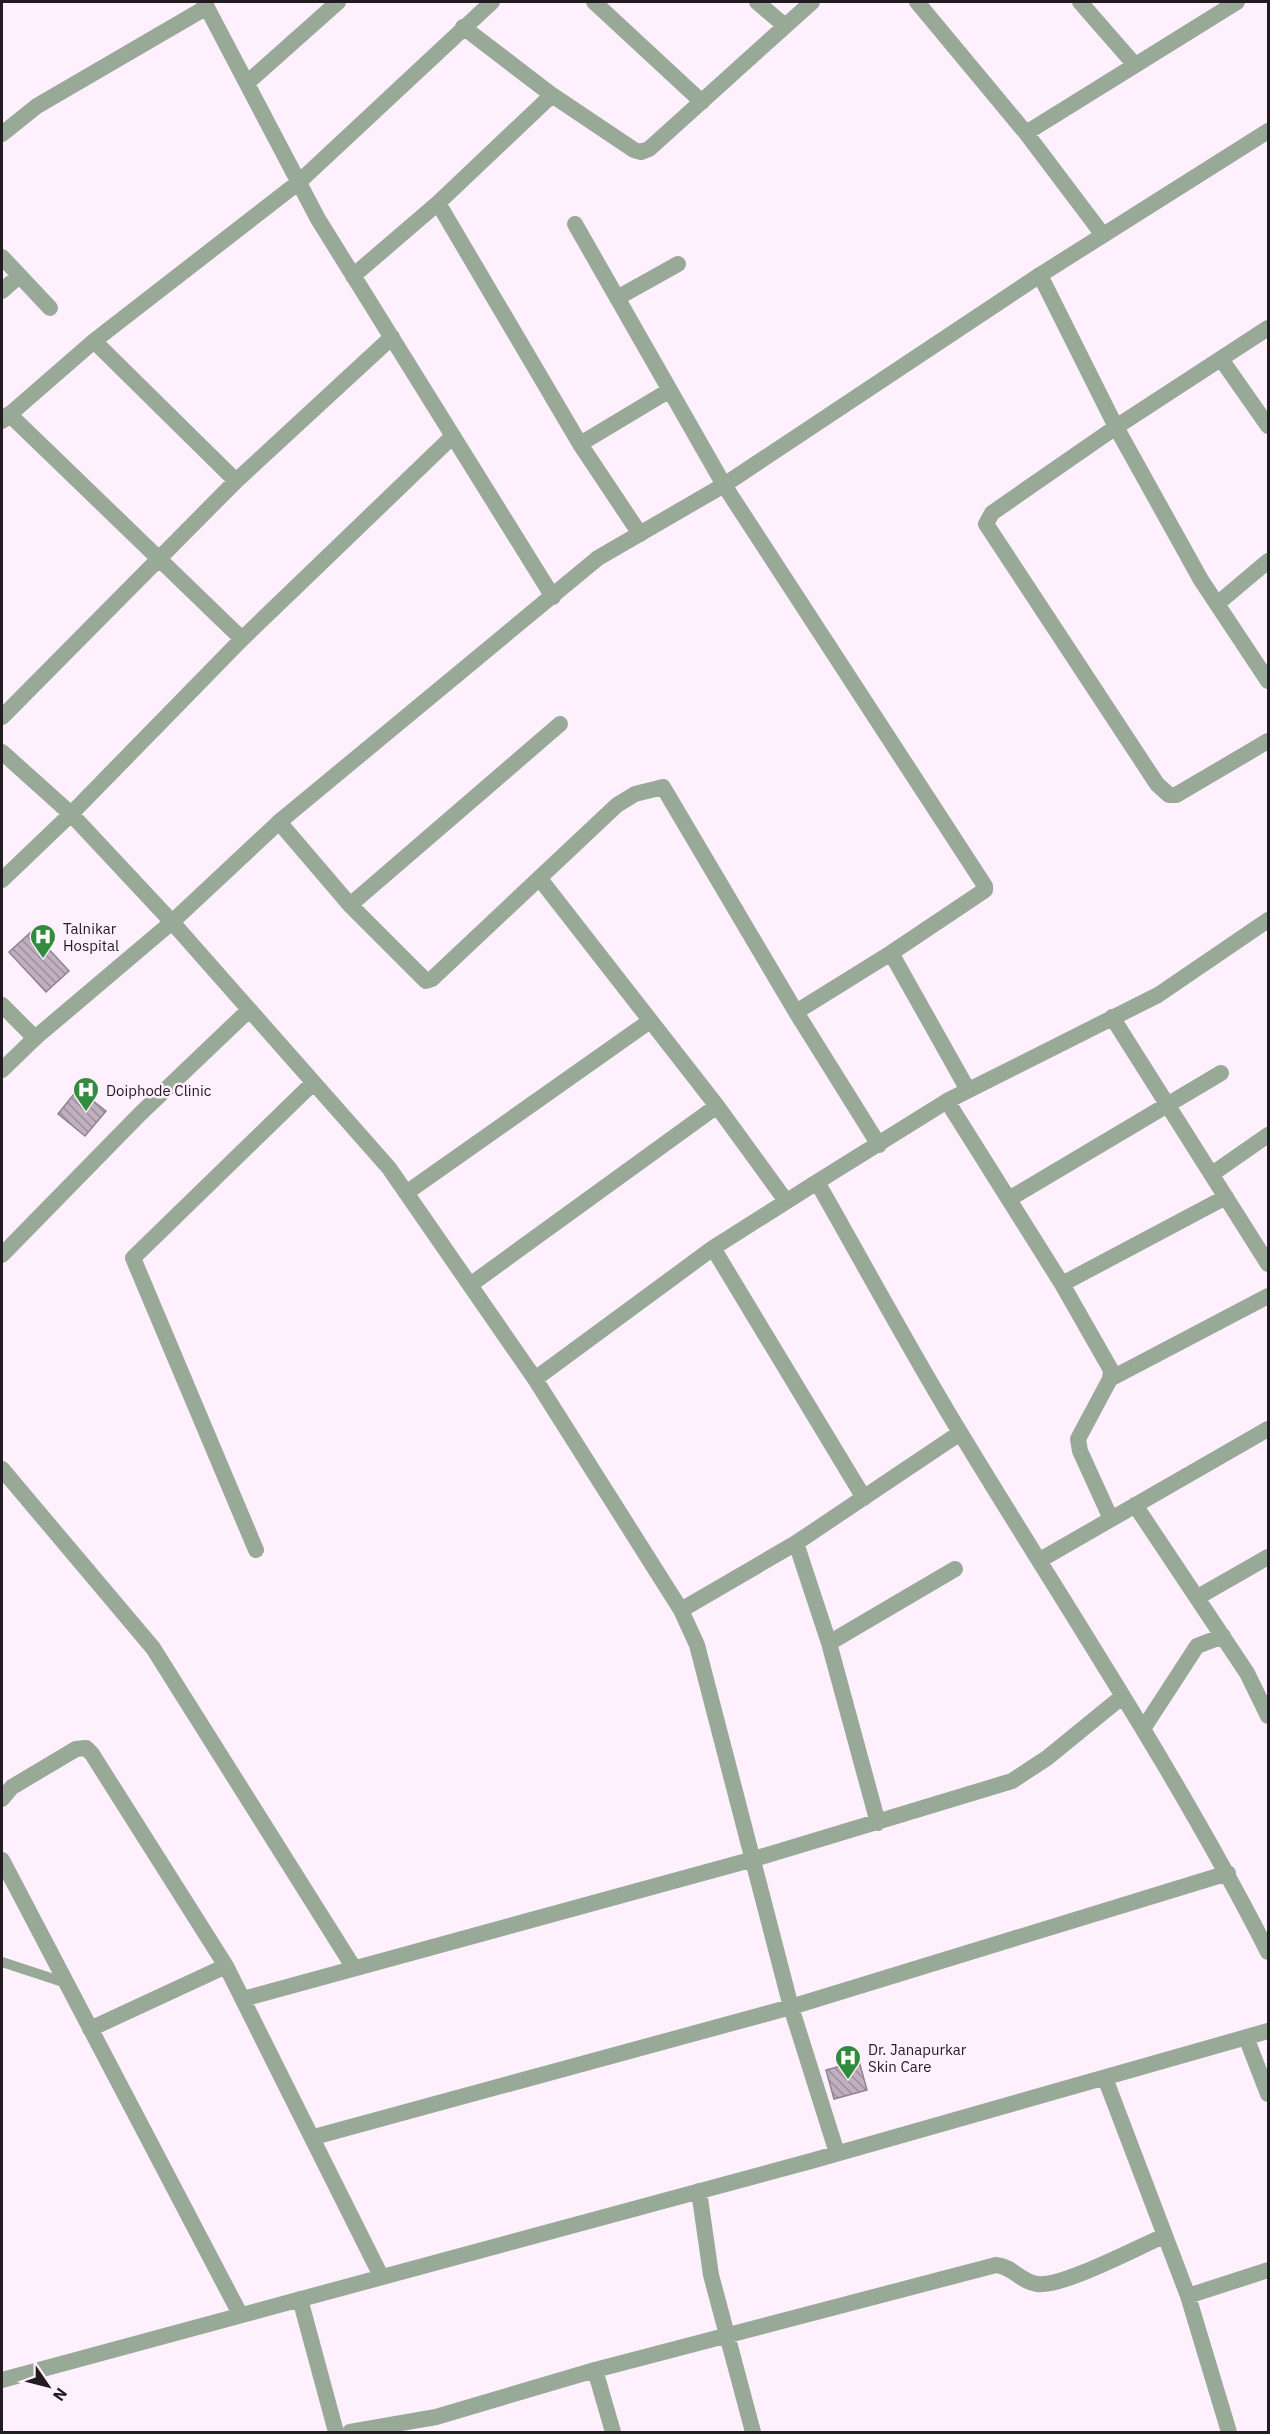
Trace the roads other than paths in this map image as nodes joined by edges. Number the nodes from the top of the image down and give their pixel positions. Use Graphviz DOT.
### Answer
graph roads {
  1 [pos="338,2"];
  2 [pos="492,2"];
  3 [pos="594,2"];
  4 [pos="757,2"];
  5 [pos="812,2"];
  6 [pos="917,2"];
  7 [pos="1080,2"];
  8 [pos="1231,3"];
  9 [pos="205,4"];
  10 [pos="785,26"];
  11 [pos="464,27"];
  12 [pos="1135,65"];
  13 [pos="247,83"];
  14 [pos="552,95"];
  15 [pos="702,102"];
  16 [pos="1269,130"];
  17 [pos="1026,133"];
  18 [pos="2,134"];
  19 [pos="299,182"];
  20 [pos="438,203"];
  21 [pos="575,224"];
  22 [pos="1103,235"];
  23 [pos="2,257"];
  24 [pos="678,264"];
  25 [pos="1040,275"];
  26 [pos="19,276"];
  27 [pos="353,276"];
  28 [pos="2,291"];
  29 [pos="617,298"];
  30 [pos="50,308"];
  31 [pos="1269,328"];
  32 [pos="392,337"];
  33 [pos="94,341"];
  34 [pos="1221,359"];
  35 [pos="669,390"];
  36 [pos="5,417"];
  37 [pos="1269,426"];
  38 [pos="1116,427"];
  39 [pos="453,436"];
  40 [pos="580,444"];
  41 [pos="236,481"];
  42 [pos="724,485"];
  43 [pos="640,534"];
  44 [pos="160,557"];
  45 [pos="1269,561"];
  46 [pos="553,597"];
  47 [pos="1217,604"];
  48 [pos="242,639"];
  49 [pos="1269,681"];
  50 [pos="2,717"];
  51 [pos="560,723"];
  52 [pos="1269,741"];
  53 [pos="2,752"];
  54 [pos="71,814"];
  55 [pos="279,822"];
  56 [pos="540,879"];
  57 [pos="2,880"];
  58 [pos="350,905"];
  59 [pos="1269,920"];
  60 [pos="172,922"];
  61 [pos="891,953"];
  62 [pos="2,1005"];
  63 [pos="249,1010"];
  64 [pos="796,1012"];
  65 [pos="1112,1017"];
  66 [pos="650,1021"];
  67 [pos="35,1038"];
  68 [pos="2,1070"];
  69 [pos="1221,1073"];
  70 [pos="313,1083"];
  71 [pos="968,1090"];
  72 [pos="947,1101"];
  73 [pos="1167,1104"];
  74 [pos="717,1106"];
  75 [pos="1269,1135"];
  76 [pos="879,1144"];
  77 [pos="1212,1174"];
  78 [pos="818,1182"];
  79 [pos="406,1193"];
  80 [pos="1226,1197"];
  81 [pos="1009,1199"];
  82 [pos="786,1202"];
  83 [pos="1262,1239"];
  84 [pos="713,1248"];
  85 [pos="2,1255"];
  86 [pos="1269,1264"];
  87 [pos="1062,1284"];
  88 [pos="470,1286"];
  89 [pos="1269,1296"];
  90 [pos="1110,1378"];
  91 [pos="535,1379"];
  92 [pos="1269,1429"];
  93 [pos="960,1433"];
  94 [pos="2,1469"];
  95 [pos="864,1498"];
  96 [pos="1135,1505"];
  97 [pos="1111,1519"];
  98 [pos="796,1543"];
  99 [pos="256,1550"];
  100 [pos="1269,1557"];
  101 [pos="1040,1560"];
  102 [pos="955,1569"];
  103 [pos="1198,1597"];
  104 [pos="681,1610"];
  105 [pos="1223,1636"];
  106 [pos="830,1643"];
  107 [pos="1123,1696"];
  108 [pos="1269,1716"];
  109 [pos="1143,1729"];
  110 [pos="2,1799"];
  111 [pos="878,1823"];
  112 [pos="754,1859"];
  113 [pos="2,1860"];
  114 [pos="1228,1873"];
  115 [pos="1269,1952"];
  116 [pos="2,1962"];
  117 [pos="226,1966"];
  118 [pos="354,1968"];
  119 [pos="66,1983"];
  120 [pos="243,1999"];
  121 [pos="791,2007"];
  122 [pos="90,2029"];
  123 [pos="1269,2031"];
  124 [pos="1246,2037"];
  125 [pos="1105,2078"];
  126 [pos="1269,2094"];
  127 [pos="314,2137"];
  128 [pos="837,2153"];
  129 [pos="699,2191"];
  130 [pos="1164,2236"];
  131 [pos="1269,2270"];
  132 [pos="381,2276"];
  133 [pos="1188,2296"];
  134 [pos="300,2299"];
  135 [pos="240,2314"];
  136 [pos="727,2336"];
  137 [pos="595,2370"];
  138 [pos="2,2380"];
  139 [pos="438,2425"];
  140 [pos="336,2433"];
  141 [pos="350,2433"];
  142 [pos="613,2433"];
  143 [pos="753,2433"];
  144 [pos="1229,2433"];
  1 -- 13 [label="street"];
  2 -- 11 [label="street"];
  3 -- 15 [label="street"];
  4 -- 10 [label="street"];
  5 -- 10 [label="street"];
  6 -- 17 [label="street"];
  7 -- 12 [label="street"];
  8 -- 12 [label="street"];
  9 -- 13 [label="street"];
  9 -- 18 [label="street"];
  10 -- 15 [label="street"];
  11 -- 14 [label="street"];
  11 -- 19 [label="street"];
  12 -- 17 [label="street"];
  13 -- 19 [label="street"];
  14 -- 15 [label="street"];
  14 -- 20 [label="street"];
  16 -- 22 [label="street"];
  17 -- 22 [label="street"];
  19 -- 27 [label="street"];
  19 -- 33 [label="street"];
  20 -- 27 [label="street"];
  20 -- 40 [label="street"];
  21 -- 29 [label="street"];
  22 -- 25 [label="street"];
  23 -- 26 [label="street"];
  24 -- 29 [label="street"];
  25 -- 38 [label="street"];
  25 -- 42 [label="street"];
  26 -- 28 [label="street"];
  26 -- 30 [label="street"];
  27 -- 32 [label="street"];
  29 -- 35 [label="street"];
  31 -- 34 [label="street"];
  32 -- 39 [label="street"];
  32 -- 41 [label="street"];
  33 -- 36 [label="street"];
  33 -- 41 [label="street"];
  34 -- 37 [label="street"];
  34 -- 38 [label="street"];
  35 -- 40 [label="street"];
  35 -- 42 [label="street"];
  36 -- 44 [label="street"];
  38 -- 47 [label="street"];
  38 -- 52 [label="street"];
  39 -- 46 [label="street"];
  39 -- 48 [label="street"];
  40 -- 43 [label="street"];
  41 -- 44 [label="street"];
  42 -- 43 [label="street"];
  42 -- 61 [label="street"];
  43 -- 46 [label="street"];
  44 -- 48 [label="street"];
  44 -- 50 [label="street"];
  45 -- 47 [label="street"];
  46 -- 55 [label="street"];
  47 -- 49 [label="street"];
  48 -- 54 [label="street"];
  51 -- 58 [label="street"];
  53 -- 54 [label="street"];
  54 -- 57 [label="street"];
  54 -- 60 [label="street"];
  55 -- 58 [label="street"];
  55 -- 60 [label="street"];
  56 -- 58 [label="street"];
  56 -- 64 [label="street"];
  56 -- 66 [label="street"];
  59 -- 65 [label="street"];
  60 -- 63 [label="street"];
  60 -- 67 [label="street"];
  61 -- 64 [label="street"];
  61 -- 71 [label="street"];
  62 -- 67 [label="street"];
  63 -- 70 [label="street"];
  63 -- 85 [label="street"];
  64 -- 76 [label="street"];
  65 -- 71 [label="street"];
  65 -- 73 [label="street"];
  66 -- 74 [label="street"];
  66 -- 79 [label="street"];
  67 -- 68 [label="street"];
  69 -- 73 [label="street"];
  70 -- 79 [label="street"];
  70 -- 99 [label="street"];
  71 -- 72 [label="street"];
  72 -- 76 [label="street"];
  72 -- 81 [label="street"];
  73 -- 77 [label="street"];
  73 -- 81 [label="street"];
  74 -- 82 [label="street"];
  74 -- 88 [label="street"];
  75 -- 77 [label="street"];
  76 -- 78 [label="street"];
  77 -- 80 [label="street"];
  78 -- 82 [label="street"];
  78 -- 93 [label="street"];
  79 -- 88 [label="street"];
  80 -- 83 [label="street"];
  80 -- 87 [label="street"];
  81 -- 87 [label="street"];
  82 -- 84 [label="street"];
  83 -- 86 [label="street"];
  84 -- 91 [label="street"];
  84 -- 95 [label="street"];
  87 -- 90 [label="street"];
  88 -- 91 [label="street"];
  89 -- 90 [label="street"];
  90 -- 97 [label="street"];
  91 -- 104 [label="street"];
  92 -- 96 [label="street"];
  93 -- 95 [label="street"];
  93 -- 101 [label="street"];
  94 -- 118 [label="street"];
  95 -- 98 [label="street"];
  96 -- 97 [label="street"];
  96 -- 103 [label="street"];
  97 -- 101 [label="street"];
  98 -- 104 [label="street"];
  98 -- 106 [label="street"];
  100 -- 103 [label="street"];
  101 -- 107 [label="street"];
  102 -- 106 [label="street"];
  103 -- 105 [label="street"];
  104 -- 112 [label="street"];
  105 -- 108 [label="street"];
  105 -- 109 [label="street"];
  106 -- 111 [label="street"];
  107 -- 109 [label="street"];
  107 -- 111 [label="street"];
  109 -- 114 [label="street"];
  110 -- 117 [label="street"];
  111 -- 112 [label="street"];
  112 -- 118 [label="street"];
  112 -- 121 [label="street"];
  113 -- 119 [label="street"];
  114 -- 115 [label="street"];
  114 -- 121 [label="street"];
  116 -- 119 [label="lane"];
  117 -- 120 [label="street"];
  117 -- 122 [label="street"];
  118 -- 120 [label="street"];
  119 -- 122 [label="street"];
  120 -- 127 [label="street"];
  121 -- 127 [label="street"];
  121 -- 128 [label="street"];
  122 -- 135 [label="street"];
  123 -- 124 [label="street"];
  124 -- 125 [label="street"];
  124 -- 126 [label="street"];
  125 -- 128 [label="street"];
  125 -- 130 [label="street"];
  127 -- 132 [label="street"];
  128 -- 129 [label="street"];
  129 -- 132 [label="street"];
  129 -- 136 [label="street"];
  130 -- 133 [label="street"];
  130 -- 136 [label="street"];
  131 -- 133 [label="street"];
  132 -- 134 [label="street"];
  133 -- 144 [label="street"];
  134 -- 135 [label="street"];
  134 -- 140 [label="street"];
  135 -- 138 [label="street"];
  136 -- 137 [label="street"];
  136 -- 143 [label="street"];
  137 -- 139 [label="street"];
  137 -- 142 [label="street"];
  139 -- 141 [label="street"];
}
